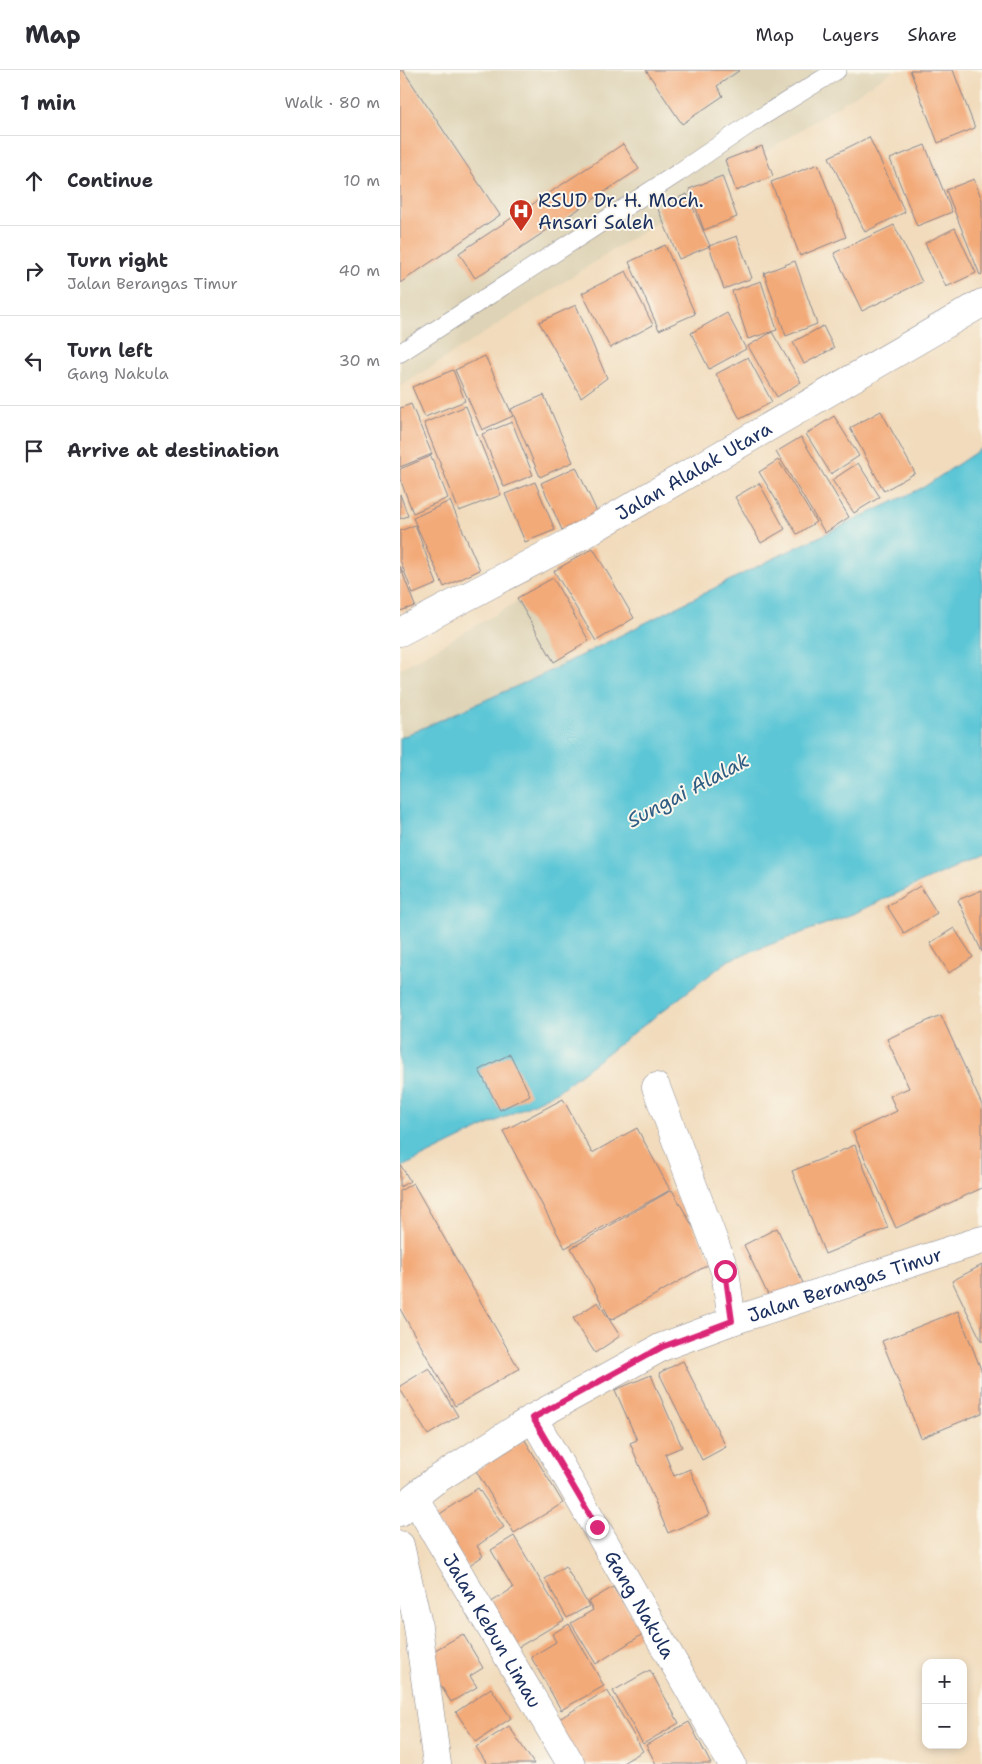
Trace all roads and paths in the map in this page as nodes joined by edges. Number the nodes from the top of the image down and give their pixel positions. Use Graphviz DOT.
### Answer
graph roads {
  1 [pos="838,70"];
  2 [pos="982,302"];
  3 [pos="400,353"];
  4 [pos="400,632"];
  5 [pos="656,1087"];
  6 [pos="982,1240"];
  7 [pos="732,1321"];
  8 [pos="533,1418"];
  9 [pos="407,1504"];
  10 [pos="400,1545"];
  11 [pos="437,1764"];
  12 [pos="570,1764"];
  13 [pos="732,1764"];
  1 -- 3 [label="lane"];
  2 -- 4 [label="main road, Jalan Alalak Utara"];
  5 -- 7 [label="main road"];
  6 -- 7 [label="main road, Jalan Berangas Timur"];
  7 -- 8 [label="main road, Jalan Berangas Timur"];
  8 -- 9 [label="main road, Jalan Berangas Timur"];
  8 -- 13 [label="main road, Gang Nakula"];
  9 -- 12 [label="main road, Jalan Kebun Limau"];
  10 -- 11 [label="main road"];
}
